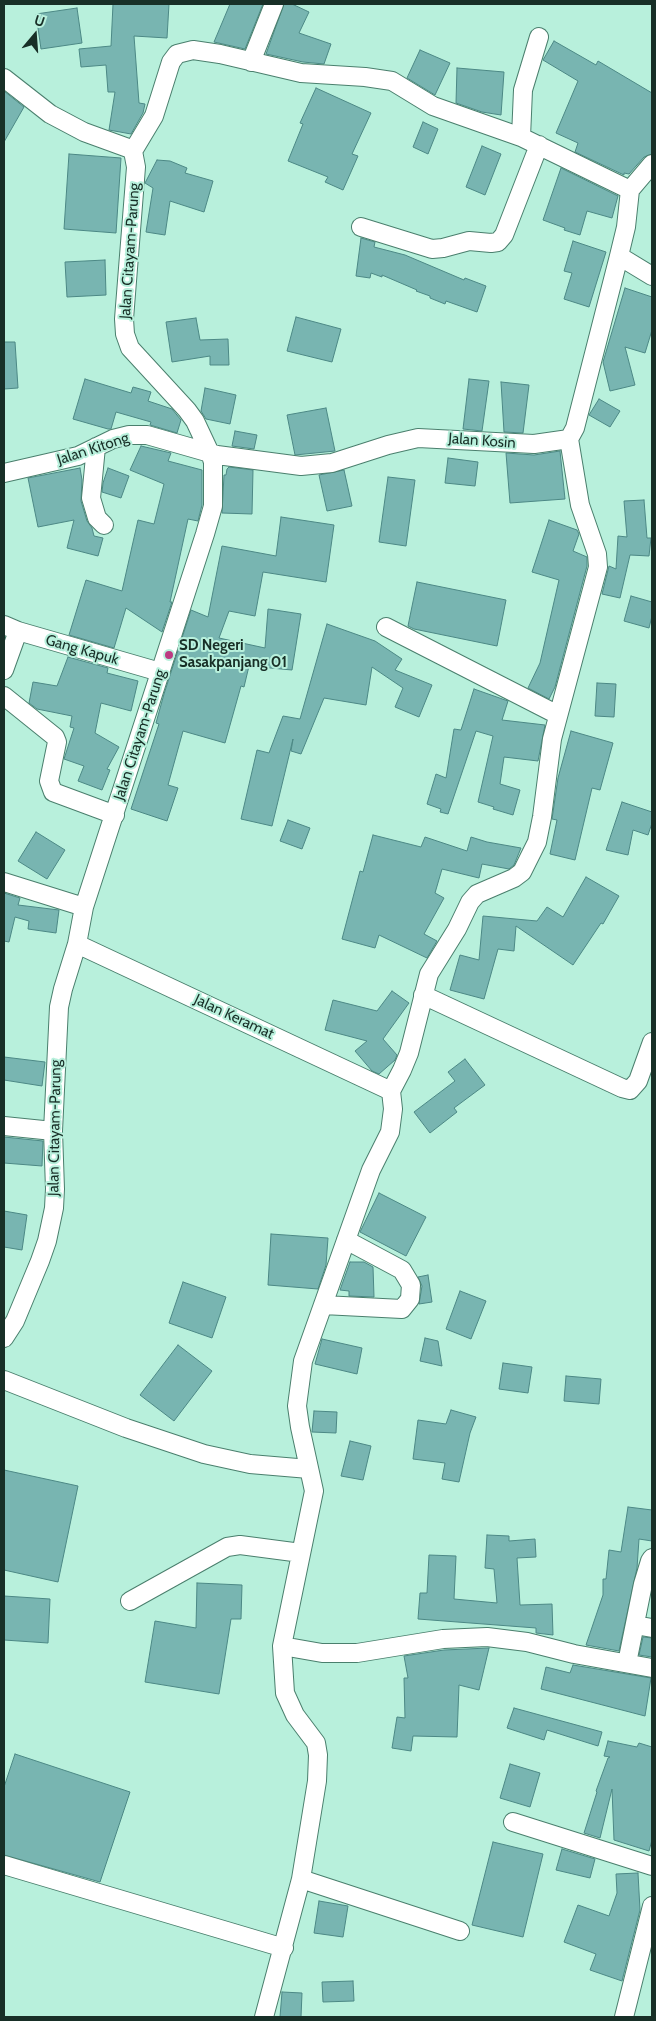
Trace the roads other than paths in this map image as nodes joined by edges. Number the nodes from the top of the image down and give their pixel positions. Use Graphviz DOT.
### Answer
graph roads {
  1 [pos="274,4"];
  2 [pos="539,37"];
  3 [pos="251,62"];
  4 [pos="4,78"];
  5 [pos="521,137"];
  6 [pos="539,145"];
  7 [pos="133,151"];
  8 [pos="652,164"];
  9 [pos="630,190"];
  10 [pos="361,227"];
  11 [pos="619,256"];
  12 [pos="652,276"];
  13 [pos="569,439"];
  14 [pos="96,447"];
  15 [pos="210,453"];
  16 [pos="4,473"];
  17 [pos="104,525"];
  18 [pos="386,627"];
  19 [pos="11,628"];
  20 [pos="4,670"];
  21 [pos="160,672"];
  22 [pos="4,696"];
  23 [pos="558,715"];
  24 [pos="115,815"];
  25 [pos="4,882"];
  26 [pos="84,907"];
  27 [pos="77,944"];
  28 [pos="423,995"];
  29 [pos="652,1042"];
  30 [pos="390,1091"];
  31 [pos="4,1126"];
  32 [pos="53,1131"];
  33 [pos="346,1240"];
  34 [pos="323,1305"];
  35 [pos="4,1338"];
  36 [pos="4,1380"];
  37 [pos="309,1469"];
  38 [pos="301,1553"];
  39 [pos="652,1558"];
  40 [pos="130,1601"];
  41 [pos="635,1625"];
  42 [pos="652,1628"];
  43 [pos="282,1646"];
  44 [pos="627,1663"];
  45 [pos="652,1668"];
  46 [pos="513,1822"];
  47 [pos="4,1865"];
  48 [pos="652,1866"];
  49 [pos="302,1880"];
  50 [pos="652,1906"];
  51 [pos="460,1930"];
  52 [pos="284,1948"];
  53 [pos="264,2017"];
  54 [pos="624,2017"];
  1 -- 3 [label="street"];
  2 -- 5 [label="street"];
  3 -- 5 [label="street"];
  3 -- 7 [label="street"];
  4 -- 7 [label="street"];
  5 -- 6 [label="street"];
  6 -- 9 [label="street"];
  6 -- 10 [label="street"];
  7 -- 15 [label="street, Jalan Citayam-Parung"];
  8 -- 9 [label="street"];
  9 -- 11 [label="street"];
  11 -- 12 [label="street"];
  11 -- 13 [label="street"];
  13 -- 15 [label="street, Jalan Kosin"];
  13 -- 23 [label="street"];
  14 -- 15 [label="street, Jalan Kitong"];
  14 -- 16 [label="street, Jalan Kitong"];
  14 -- 17 [label="street"];
  15 -- 21 [label="street, Jalan Citayam-Parung"];
  18 -- 23 [label="street"];
  19 -- 20 [label="street"];
  19 -- 21 [label="street, Gang Kapuk"];
  21 -- 24 [label="street, Jalan Citayam-Parung"];
  22 -- 24 [label="street"];
  23 -- 28 [label="street"];
  24 -- 26 [label="street, Jalan Citayam-Parung"];
  25 -- 26 [label="street"];
  26 -- 27 [label="street, Jalan Citayam-Parung"];
  27 -- 30 [label="street, Jalan Keramat"];
  27 -- 32 [label="street, Jalan Citayam-Parung"];
  28 -- 29 [label="street"];
  28 -- 30 [label="street"];
  30 -- 33 [label="street"];
  31 -- 32 [label="street"];
  32 -- 35 [label="street, Jalan Citayam-Parung"];
  33 -- 34 [label="street"];
  33 -- 34 [label="street"];
  34 -- 37 [label="street"];
  36 -- 37 [label="street"];
  37 -- 38 [label="street"];
  38 -- 40 [label="street"];
  38 -- 43 [label="street"];
  39 -- 41 [label="street"];
  41 -- 42 [label="street"];
  41 -- 44 [label="street"];
  43 -- 44 [label="street"];
  43 -- 49 [label="street"];
  44 -- 45 [label="street"];
  46 -- 48 [label="street"];
  47 -- 52 [label="street"];
  49 -- 51 [label="street"];
  49 -- 52 [label="street"];
  50 -- 54 [label="street"];
  52 -- 53 [label="street"];
}
